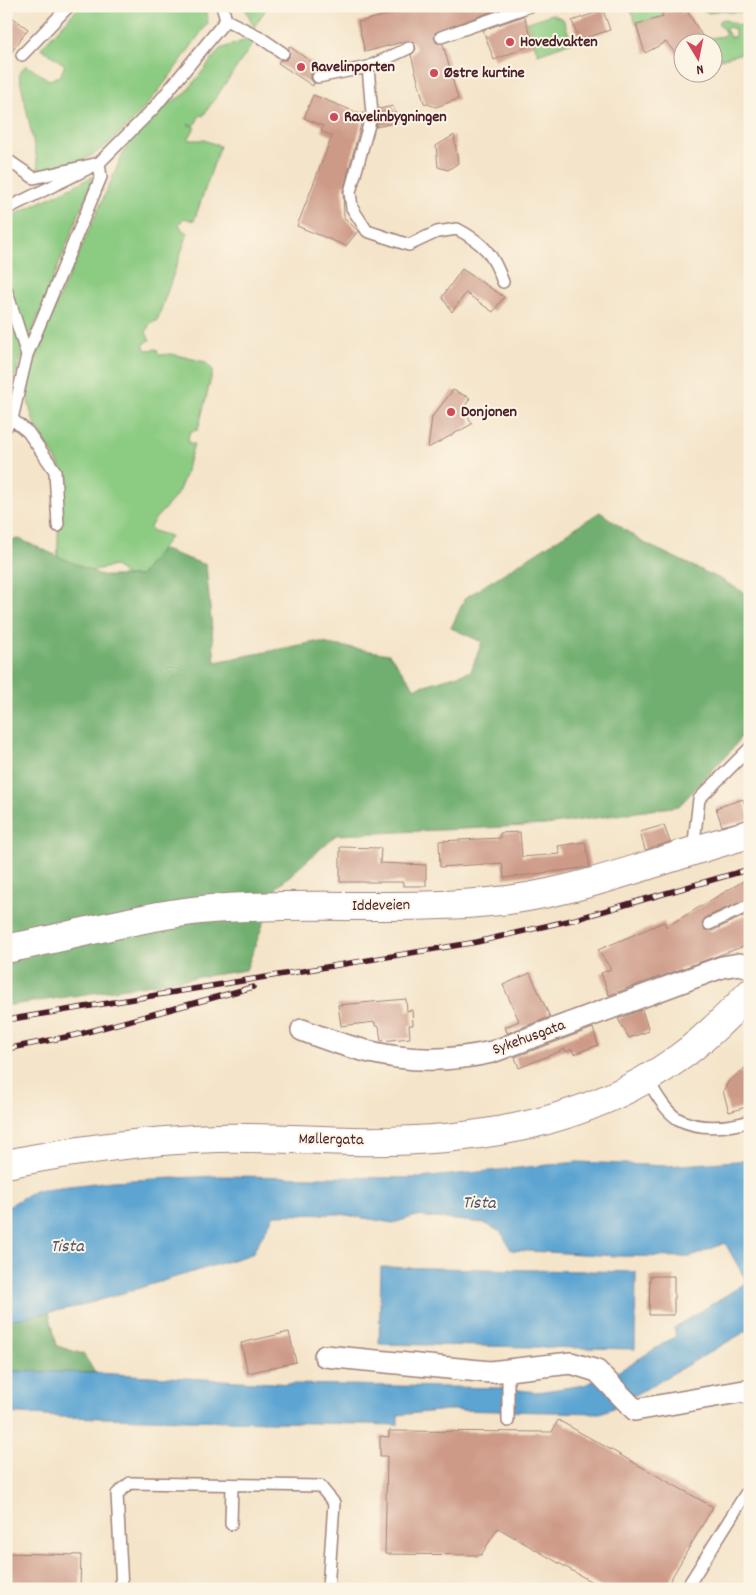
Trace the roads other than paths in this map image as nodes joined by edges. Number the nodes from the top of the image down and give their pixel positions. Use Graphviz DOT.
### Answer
graph roads {
  1 [pos="69,6"];
  2 [pos="222,6"];
  3 [pos="530,6"];
  4 [pos="226,20"];
  5 [pos="441,37"];
  6 [pos="409,48"];
  7 [pos="283,53"];
  8 [pos="22,55"];
  9 [pos="368,67"];
  10 [pos="318,77"];
  11 [pos="6,159"];
  12 [pos="99,163"];
  13 [pos="6,209"];
  14 [pos="503,282"];
  15 [pos="6,290"];
  16 [pos="27,354"];
  17 [pos="9,423"];
  18 [pos="58,526"];
  19 [pos="750,748"];
  20 [pos="750,834"];
  21 [pos="697,852"];
  22 [pos="750,905"];
  23 [pos="708,924"];
  24 [pos="6,949"];
  25 [pos="750,967"];
  26 [pos="750,993"];
  27 [pos="302,1030"];
  28 [pos="647,1079"];
  29 [pos="750,1121"];
  30 [pos="6,1164"];
  31 [pos="325,1356"];
  32 [pos="509,1377"];
  33 [pos="750,1394"];
  34 [pos="508,1421"];
  35 [pos="232,1484"];
  36 [pos="750,1487"];
  37 [pos="231,1524"];
  38 [pos="122,1589"];
  39 [pos="328,1589"];
  40 [pos="686,1589"];
  1 -- 8 [label="lane"];
  2 -- 4 [label="lane"];
  3 -- 5 [label="lane"];
  4 -- 7 [label="lane"];
  4 -- 12 [label="lane"];
  6 -- 9 [label="lane"];
  9 -- 10 [label="lane"];
  9 -- 14 [label="lane"];
  11 -- 12 [label="lane"];
  12 -- 13 [label="lane"];
  12 -- 16 [label="lane"];
  15 -- 16 [label="lane"];
  16 -- 17 [label="lane"];
  17 -- 18 [label="lane"];
  19 -- 21 [label="lane"];
  20 -- 21 [label="main road, Iddeveien"];
  21 -- 24 [label="main road, Iddeveien"];
  22 -- 23 [label="lane"];
  25 -- 27 [label="street, Sykehusgata"];
  26 -- 28 [label="main road, Møllergata"];
  28 -- 29 [label="lane"];
  28 -- 30 [label="main road, Møllergata"];
  31 -- 32 [label="street"];
  32 -- 33 [label="street"];
  32 -- 34 [label="lane"];
  35 -- 37 [label="lane"];
  35 -- 38 [label="lane"];
  35 -- 39 [label="lane"];
  36 -- 40 [label="lane"];
}
